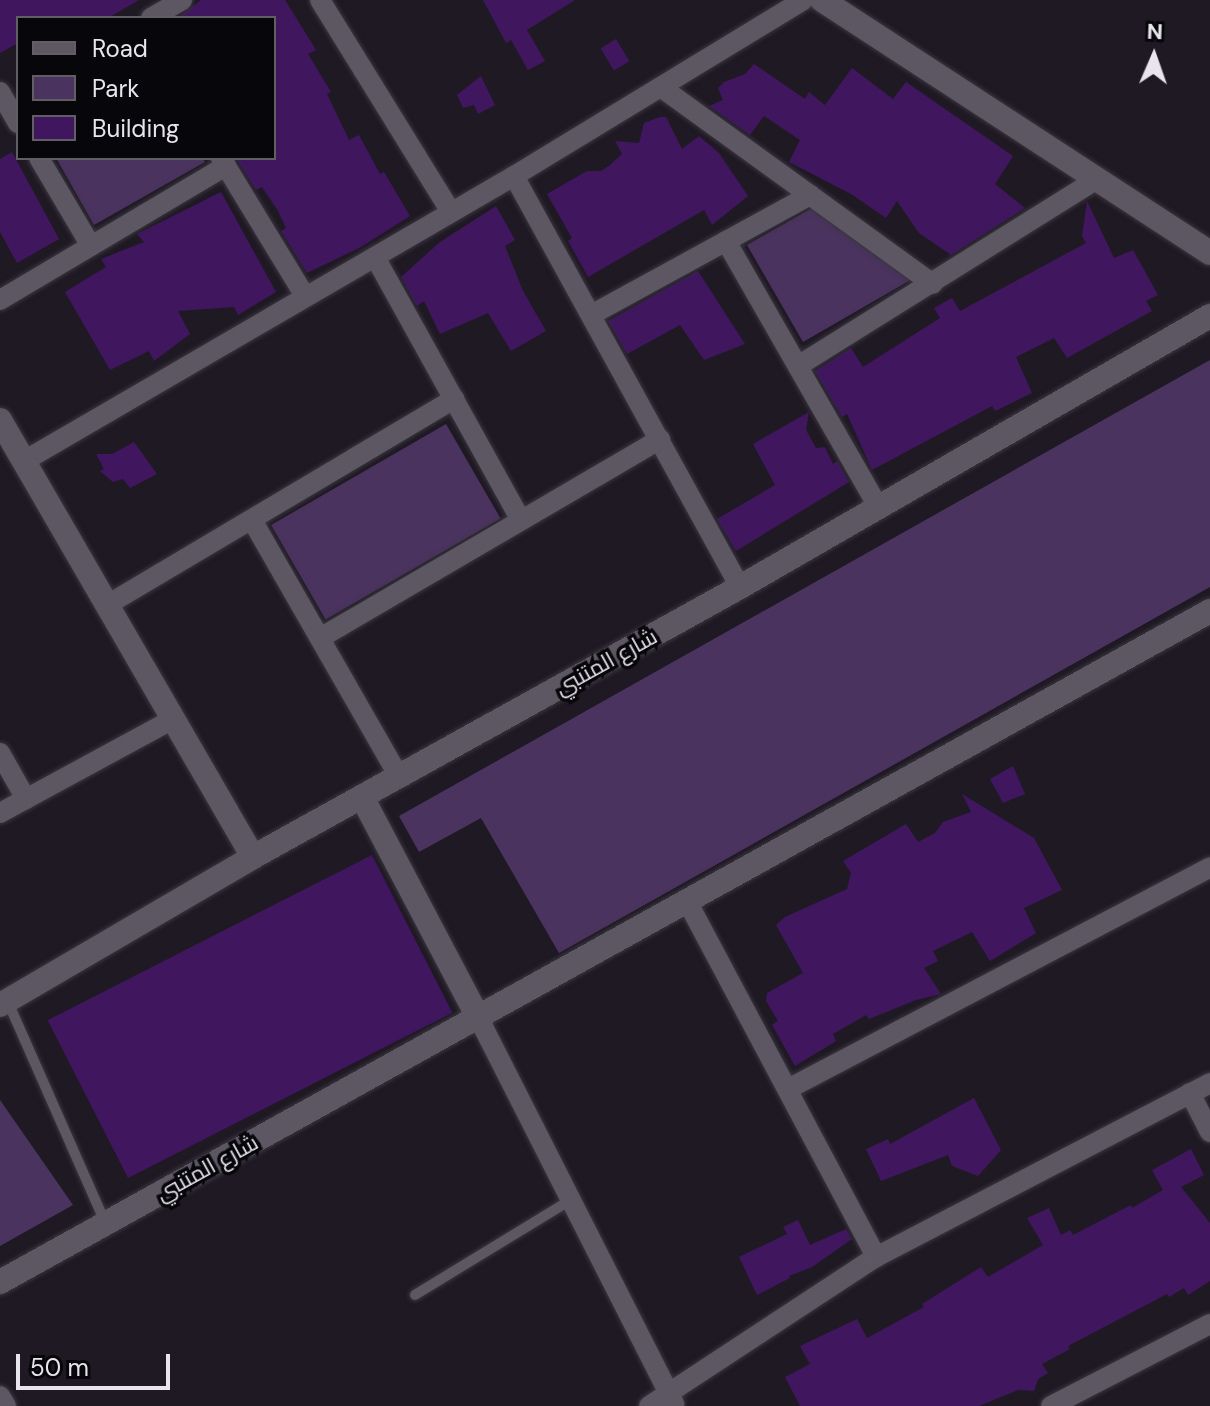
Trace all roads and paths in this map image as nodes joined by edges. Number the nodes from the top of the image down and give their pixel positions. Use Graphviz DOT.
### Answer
graph roads {
  1 [pos="182,0"];
  2 [pos="320,0"];
  3 [pos="803,0"];
  4 [pos="822,0"];
  5 [pos="154,16"];
  6 [pos="662,88"];
  7 [pos="8,97"];
  8 [pos="16,118"];
  9 [pos="40,160"];
  10 [pos="224,162"];
  11 [pos="514,176"];
  12 [pos="1097,179"];
  13 [pos="810,195"];
  14 [pos="451,212"];
  15 [pos="726,241"];
  16 [pos="91,246"];
  17 [pos="1210,253"];
  18 [pos="375,257"];
  19 [pos="933,284"];
  20 [pos="305,296"];
  21 [pos="0,300"];
  22 [pos="591,315"];
  23 [pos="1210,316"];
  24 [pos="798,366"];
  25 [pos="454,399"];
  26 [pos="0,420"];
  27 [pos="660,439"];
  28 [pos="24,461"];
  29 [pos="878,506"];
  30 [pos="252,520"];
  31 [pos="521,520"];
  32 [pos="740,587"];
  33 [pos="107,605"];
  34 [pos="1210,611"];
  35 [pos="320,638"];
  36 [pos="173,719"];
  37 [pos="0,753"];
  38 [pos="400,778"];
  39 [pos="26,799"];
  40 [pos="363,799"];
  41 [pos="0,813"];
  42 [pos="253,857"];
  43 [pos="1210,867"];
  44 [pos="688,903"];
  45 [pos="4,1003"];
  46 [pos="479,1019"];
  47 [pos="1210,1083"];
  48 [pos="788,1089"];
  49 [pos="1190,1093"];
  50 [pos="1210,1132"];
  51 [pos="572,1199"];
  52 [pos="106,1224"];
  53 [pos="876,1257"];
  54 [pos="0,1282"];
  55 [pos="415,1295"];
  56 [pos="1210,1324"];
  57 [pos="0,1396"];
  58 [pos="672,1400"];
  59 [pos="6,1406"];
  60 [pos="649,1406"];
  61 [pos="1051,1406"];
  1 -- 5 [label="street"];
  2 -- 14 [label="street"];
  3 -- 6 [label="street"];
  4 -- 12 [label="street"];
  6 -- 11 [label="street"];
  6 -- 13 [label="street"];
  7 -- 8 [label="street"];
  9 -- 16 [label="street"];
  10 -- 16 [label="street"];
  10 -- 20 [label="street"];
  11 -- 14 [label="street"];
  11 -- 22 [label="street"];
  12 -- 17 [label="street"];
  12 -- 19 [label="street"];
  13 -- 15 [label="street"];
  13 -- 19 [label="street"];
  14 -- 18 [label="street"];
  15 -- 22 [label="street"];
  15 -- 24 [label="street"];
  16 -- 21 [label="street"];
  18 -- 20 [label="street"];
  18 -- 25 [label="street"];
  19 -- 24 [label="street"];
  20 -- 28 [label="street"];
  22 -- 27 [label="street"];
  23 -- 29 [label="street, شارع المتنبي"];
  24 -- 29 [label="street"];
  25 -- 30 [label="street"];
  25 -- 31 [label="street"];
  26 -- 28 [label="street"];
  27 -- 31 [label="street"];
  27 -- 32 [label="street"];
  28 -- 33 [label="street"];
  29 -- 32 [label="street, شارع المتنبي"];
  30 -- 33 [label="street"];
  30 -- 35 [label="street"];
  31 -- 35 [label="street"];
  32 -- 38 [label="street, شارع المتنبي"];
  33 -- 36 [label="street"];
  34 -- 44 [label="street, شارع المتنبي"];
  35 -- 38 [label="street"];
  36 -- 39 [label="street"];
  36 -- 42 [label="street"];
  37 -- 39 [label="street"];
  38 -- 40 [label="street, شارع المتنبي"];
  39 -- 41 [label="street"];
  40 -- 42 [label="street, شارع المتنبي"];
  40 -- 46 [label="street"];
  42 -- 45 [label="street, شارع المتنبي"];
  43 -- 48 [label="street"];
  44 -- 46 [label="street, شارع المتنبي"];
  44 -- 48 [label="street"];
  45 -- 52 [label="lane"];
  46 -- 51 [label="street"];
  46 -- 52 [label="street, شارع المتنبي"];
  47 -- 49 [label="street"];
  48 -- 53 [label="street"];
  49 -- 50 [label="street"];
  49 -- 53 [label="street"];
  51 -- 55 [label="lane"];
  51 -- 58 [label="street"];
  52 -- 54 [label="street, شارع المتنبي"];
  53 -- 58 [label="street"];
  56 -- 61 [label="street"];
  57 -- 59 [label="street"];
  58 -- 60 [label="street"];
}
